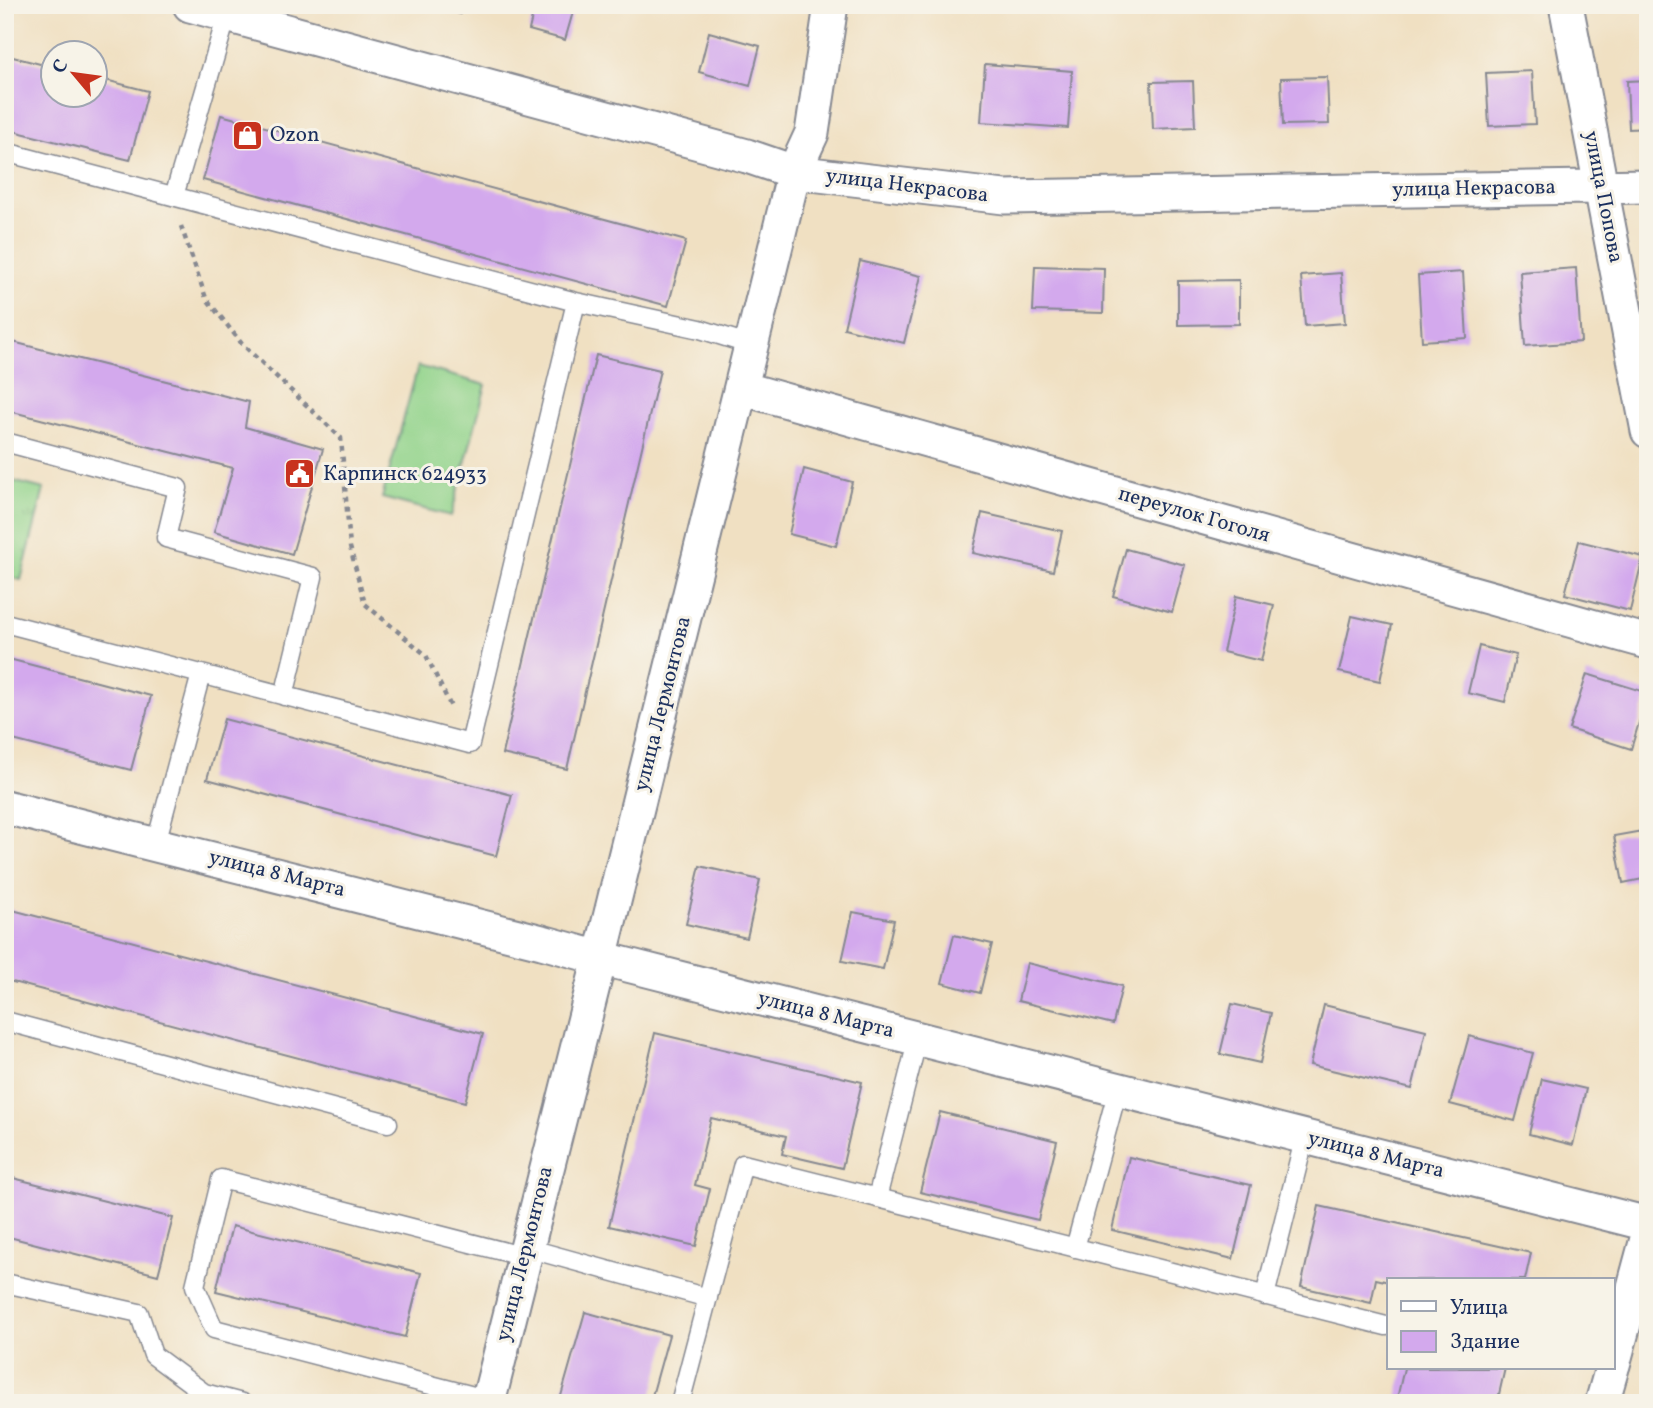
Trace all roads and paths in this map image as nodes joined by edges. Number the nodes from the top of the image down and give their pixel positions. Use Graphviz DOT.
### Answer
graph roads {
  1 [pos="190,5"];
  2 [pos="831,5"];
  3 [pos="1566,5"];
  4 [pos="227,15"];
  5 [pos="5,152"];
  6 [pos="794,172"];
  7 [pos="1648,186"];
  8 [pos="1601,187"];
  9 [pos="174,196"];
  10 [pos="576,302"];
  11 [pos="751,345"];
  12 [pos="741,388"];
  13 [pos="1648,431"];
  14 [pos="5,442"];
  15 [pos="5,624"];
  16 [pos="1648,642"];
  17 [pos="201,674"];
  18 [pos="284,696"];
  19 [pos="470,744"];
  20 [pos="5,807"];
  21 [pos="156,843"];
  22 [pos="600,958"];
  23 [pos="5,1021"];
  24 [pos="918,1038"];
  25 [pos="1118,1089"];
  26 [pos="388,1123"];
  27 [pos="1305,1136"];
  28 [pos="877,1198"];
  29 [pos="1648,1224"];
  30 [pos="1648,1235"];
  31 [pos="1075,1248"];
  32 [pos="526,1252"];
  33 [pos="5,1283"];
  34 [pos="1265,1296"];
  35 [pos="708,1298"];
  36 [pos="1386,1326"];
  37 [pos="1614,1359"];
  38 [pos="1611,1370"];
  39 [pos="488,1401"];
  40 [pos="242,1403"];
  41 [pos="680,1403"];
  42 [pos="1602,1403"];
  1 -- 4 [label="street, улица Некрасова"];
  2 -- 6 [label="street, улица Лермонтова"];
  3 -- 8 [label="street, улица Попова"];
  4 -- 6 [label="street, улица Некрасова"];
  4 -- 9 [label="lane"];
  5 -- 9 [label="lane"];
  6 -- 8 [label="street, улица Некрасова"];
  6 -- 11 [label="street, улица Лермонтова"];
  7 -- 8 [label="street, улица Некрасова"];
  8 -- 13 [label="street, улица Попова"];
  9 -- 10 [label="lane"];
  9 -- 19 [label="path"];
  10 -- 11 [label="lane"];
  10 -- 19 [label="lane"];
  11 -- 12 [label="street, улица Лермонтова"];
  12 -- 16 [label="street, переулок Гоголя"];
  12 -- 22 [label="street, улица Лермонтова"];
  14 -- 18 [label="lane"];
  15 -- 17 [label="lane"];
  17 -- 18 [label="lane"];
  17 -- 21 [label="lane"];
  18 -- 19 [label="lane"];
  20 -- 21 [label="street, улица 8 Марта"];
  21 -- 22 [label="street, улица 8 Марта"];
  22 -- 24 [label="street, улица 8 Марта"];
  22 -- 32 [label="street, улица Лермонтова"];
  23 -- 26 [label="lane"];
  24 -- 25 [label="street, улица 8 Марта"];
  24 -- 28 [label="lane"];
  25 -- 27 [label="street, улица 8 Марта"];
  25 -- 31 [label="lane"];
  27 -- 29 [label="street, улица 8 Марта"];
  27 -- 34 [label="lane"];
  28 -- 31 [label="lane"];
  28 -- 35 [label="lane"];
  30 -- 37 [label="street"];
  31 -- 34 [label="lane"];
  32 -- 35 [label="lane"];
  32 -- 39 [label="street, улица Лермонтова"];
  32 -- 39 [label="lane"];
  33 -- 40 [label="lane"];
  34 -- 36 [label="lane"];
  35 -- 41 [label="lane"];
  38 -- 42 [label="street"];
}
